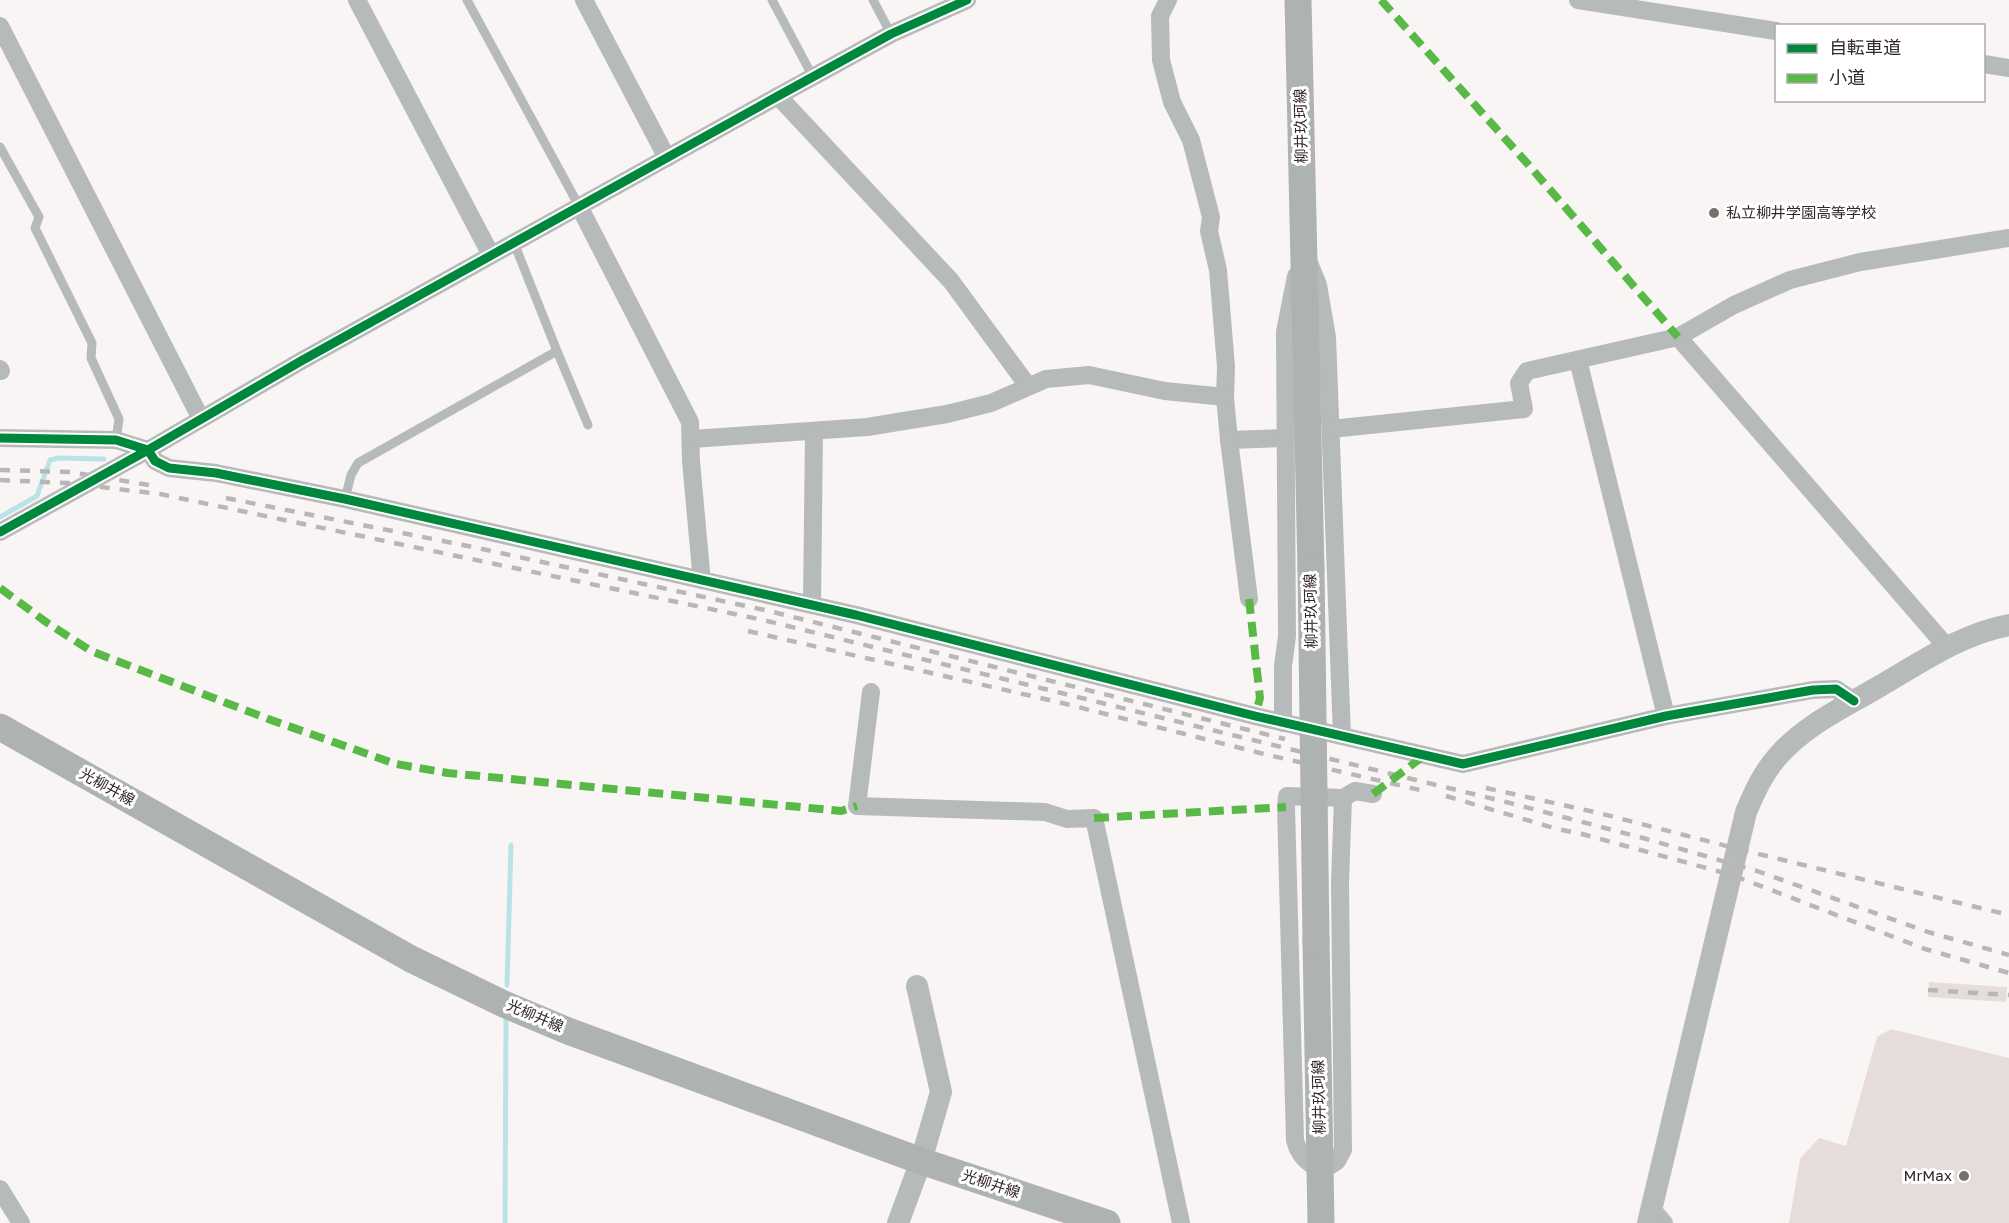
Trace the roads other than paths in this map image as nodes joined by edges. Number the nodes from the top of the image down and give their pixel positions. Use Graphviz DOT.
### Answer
graph roads {
  1 [pos="467,0"];
  2 [pos="584,0"];
  3 [pos="772,0"];
  4 [pos="873,0"];
  5 [pos="967,0"];
  6 [pos="1168,0"];
  7 [pos="1298,0"];
  8 [pos="1578,0"];
  9 [pos="362,2"];
  10 [pos="1668,7"];
  11 [pos="0,16"];
  12 [pos="0,25"];
  13 [pos="1775,31"];
  14 [pos="891,34"];
  15 [pos="1985,64"];
  16 [pos="2009,68"];
  17 [pos="813,77"];
  18 [pos="778,96"];
  19 [pos="0,147"];
  20 [pos="667,158"];
  21 [pos="579,206"];
  22 [pos="2009,238"];
  23 [pos="514,243"];
  24 [pos="1304,249"];
  25 [pos="491,255"];
  26 [pos="1678,337"];
  27 [pos="557,351"];
  28 [pos="1578,360"];
  29 [pos="1028,386"];
  30 [pos="1225,397"];
  31 [pos="201,418"];
  32 [pos="588,425"];
  33 [pos="1331,429"];
  34 [pos="814,431"];
  35 [pos="0,438"];
  36 [pos="1286,438"];
  37 [pos="692,439"];
  38 [pos="1229,440"];
  39 [pos="116,441"];
  40 [pos="148,450"];
  41 [pos="345,499"];
  42 [pos="0,532"];
  43 [pos="701,580"];
  44 [pos="1249,599"];
  45 [pos="812,605"];
  46 [pos="2009,625"];
  47 [pos="1338,635"];
  48 [pos="1287,636"];
  49 [pos="1946,646"];
  50 [pos="870,692"];
  51 [pos="1854,701"];
  52 [pos="1666,716"];
  53 [pos="1284,723"];
  54 [pos="0,727"];
  55 [pos="1342,736"];
  56 [pos="1373,794"];
  57 [pos="1343,798"];
  58 [pos="917,986"];
  59 [pos="921,1161"];
  60 [pos="1321,1171"];
  61 [pos="0,1189"];
  62 [pos="1074,1217"];
  63 [pos="1655,1218"];
  64 [pos="21,1223"];
  65 [pos="897,1223"];
  66 [pos="1107,1223"];
  67 [pos="1181,1223"];
  68 [pos="1322,1223"];
  1 -- 21 [label="lane"];
  2 -- 20 [label="street"];
  3 -- 17 [label="lane"];
  4 -- 14 [label="lane"];
  5 -- 14 [label="street"];
  6 -- 30 [label="street"];
  7 -- 24 [label="main road, 柳井玖珂線"];
  8 -- 10 [label="street"];
  9 -- 25 [label="street"];
  10 -- 13 [label="street"];
  11 -- 12 [label="street"];
  12 -- 31 [label="street"];
  14 -- 17 [label="street"];
  15 -- 16 [label="street"];
  17 -- 18 [label="street"];
  18 -- 20 [label="street"];
  18 -- 29 [label="street"];
  19 -- 39 [label="lane"];
  20 -- 21 [label="street"];
  21 -- 23 [label="street"];
  21 -- 37 [label="street"];
  22 -- 26 [label="street"];
  23 -- 25 [label="street"];
  23 -- 27 [label="lane"];
  24 -- 33 [label="street"];
  24 -- 36 [label="street"];
  24 -- 60 [label="main road, 柳井玖珂線, bridge"];
  25 -- 31 [label="street"];
  26 -- 28 [label="street"];
  26 -- 49 [label="street"];
  27 -- 32 [label="lane"];
  27 -- 41 [label="lane"];
  28 -- 33 [label="street"];
  28 -- 52 [label="street"];
  29 -- 30 [label="street"];
  29 -- 34 [label="street"];
  30 -- 38 [label="street"];
  31 -- 40 [label="street"];
  33 -- 47 [label="street"];
  34 -- 37 [label="street"];
  34 -- 45 [label="street"];
  35 -- 39 [label="street"];
  36 -- 38 [label="street"];
  36 -- 48 [label="street"];
  37 -- 43 [label="street"];
  38 -- 44 [label="street"];
  39 -- 40 [label="street"];
  40 -- 41 [label="street"];
  40 -- 42 [label="street"];
  41 -- 43 [label="street"];
  43 -- 45 [label="street"];
  45 -- 53 [label="street"];
  46 -- 49 [label="street"];
  47 -- 48 [label="street"];
  47 -- 55 [label="street"];
  48 -- 53 [label="street"];
  49 -- 51 [label="street"];
  50 -- 67 [label="street"];
  51 -- 52 [label="street"];
  51 -- 63 [label="street"];
  52 -- 55 [label="street"];
  53 -- 55 [label="street"];
  54 -- 59 [label="main road, 光柳井線"];
  56 -- 57 [label="street"];
  57 -- 60 [label="street"];
  57 -- 60 [label="street"];
  58 -- 59 [label="street"];
  59 -- 62 [label="main road, 光柳井線"];
  59 -- 65 [label="street"];
  60 -- 68 [label="main road, 柳井玖珂線"];
  61 -- 64 [label="street"];
  62 -- 66 [label="main road, 光柳井線"];
}
